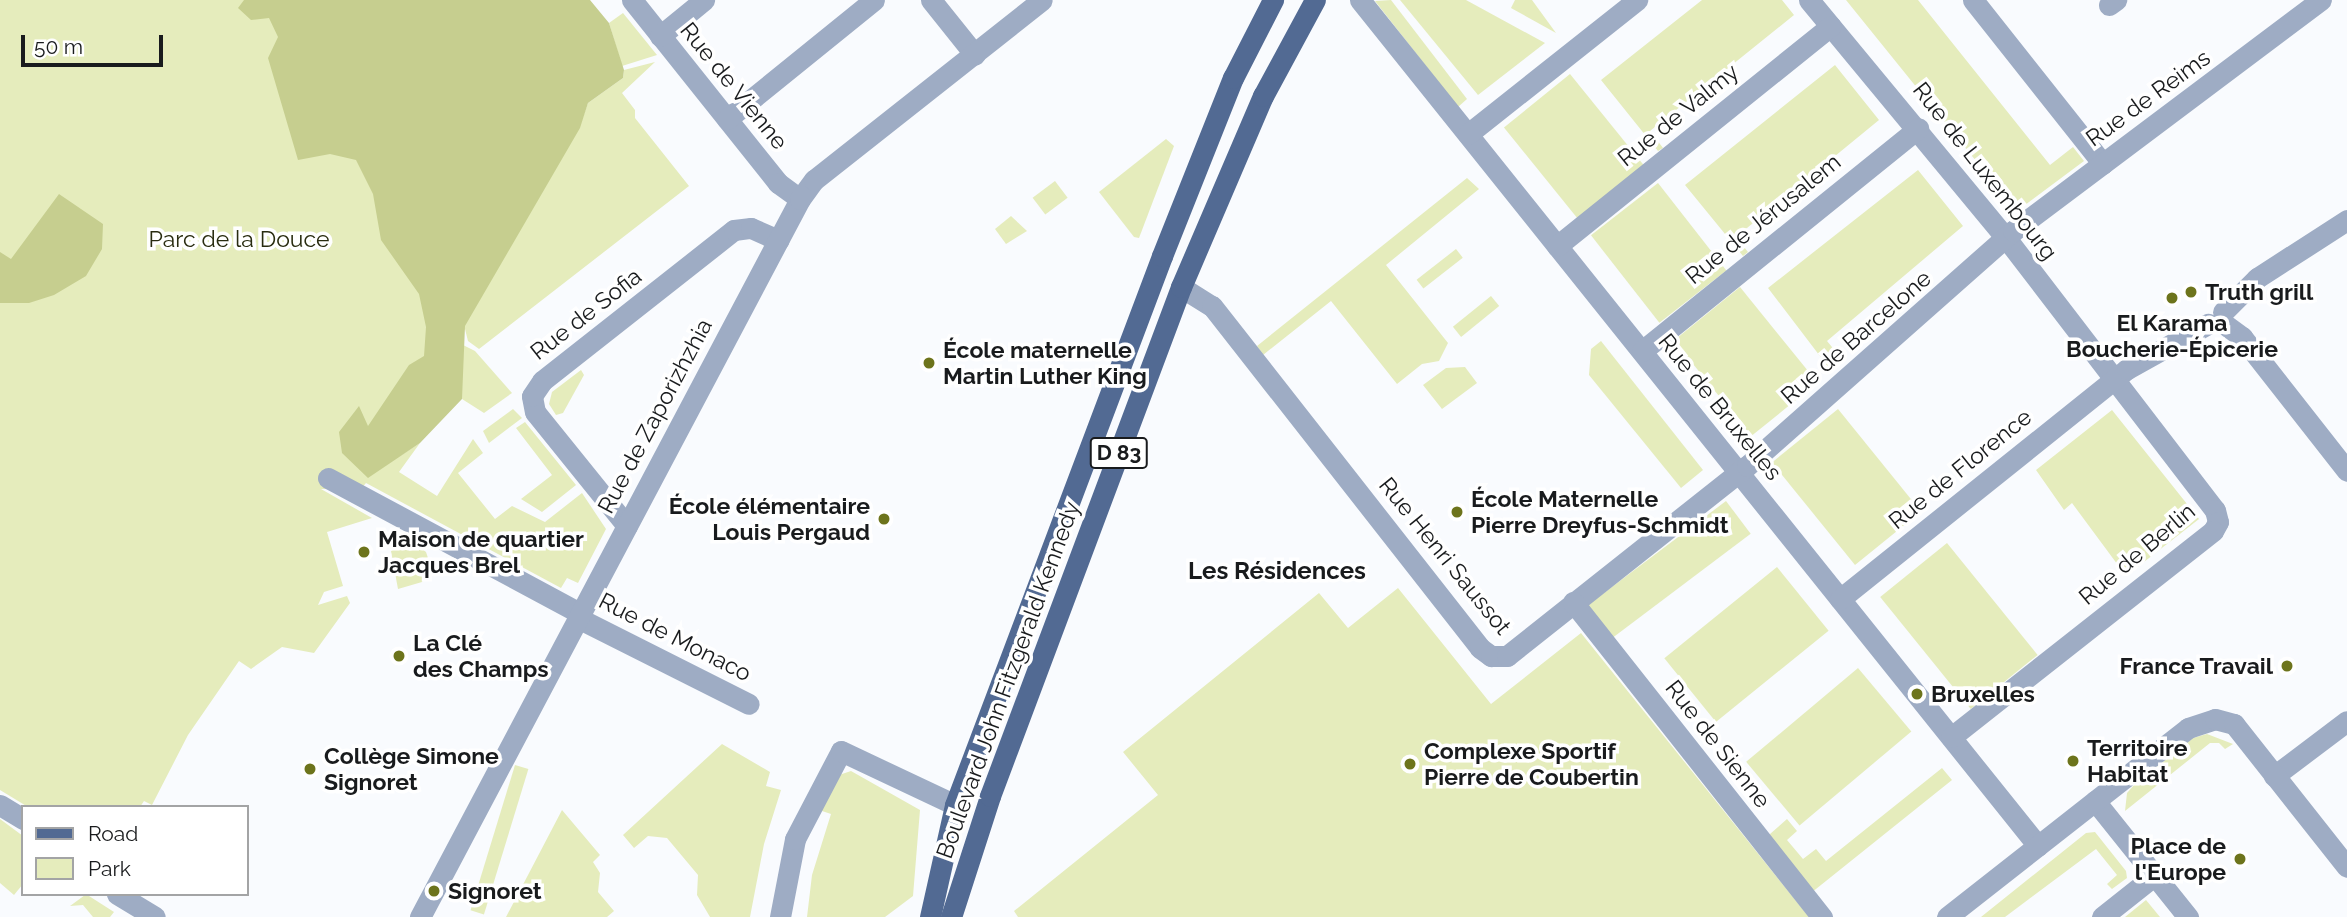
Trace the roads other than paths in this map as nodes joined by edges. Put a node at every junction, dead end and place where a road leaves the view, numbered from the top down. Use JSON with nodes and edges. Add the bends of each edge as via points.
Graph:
{"nodes":[{"id":1,"x":632,"y":0,"type":"edge"},
{"id":2,"x":704,"y":0,"type":"edge"},
{"id":3,"x":874,"y":0,"type":"edge"},
{"id":4,"x":931,"y":0,"type":"edge"},
{"id":5,"x":1042,"y":0,"type":"edge"},
{"id":6,"x":1273,"y":0,"type":"edge"},
{"id":7,"x":1315,"y":0,"type":"edge"},
{"id":8,"x":1360,"y":0,"type":"edge"},
{"id":9,"x":1637,"y":0,"type":"edge"},
{"id":10,"x":1809,"y":0,"type":"edge"},
{"id":11,"x":1973,"y":0,"type":"edge"},
{"id":12,"x":2321,"y":0,"type":"edge"},
{"id":13,"x":1831,"y":26,"type":"junction"},
{"id":14,"x":660,"y":36,"type":"junction"},
{"id":15,"x":975,"y":55,"type":"junction"},
{"id":16,"x":727,"y":119,"type":"junction"},
{"id":17,"x":1918,"y":128,"type":"junction"},
{"id":18,"x":1468,"y":134,"type":"junction"},
{"id":19,"x":2103,"y":164,"type":"junction"},
{"id":20,"x":800,"y":199,"type":"junction"},
{"id":21,"x":2347,"y":220,"type":"edge"},
{"id":22,"x":2006,"y":238,"type":"junction"},
{"id":23,"x":778,"y":240,"type":"junction"},
{"id":24,"x":1558,"y":246,"type":"junction"},
{"id":25,"x":1181,"y":287,"type":"junction"},
{"id":26,"x":2219,"y":320,"type":"junction"},
{"id":27,"x":1642,"y":351,"type":"junction"},
{"id":28,"x":2113,"y":379,"type":"junction"},
{"id":29,"x":2347,"y":471,"type":"edge"},
{"id":30,"x":1739,"y":473,"type":"junction"},
{"id":31,"x":328,"y":478,"type":"dead end"},
{"id":32,"x":627,"y":526,"type":"junction"},
{"id":33,"x":1840,"y":599,"type":"junction"},
{"id":34,"x":1573,"y":603,"type":"junction"},
{"id":35,"x":579,"y":615,"type":"junction"},
{"id":36,"x":749,"y":704,"type":"dead end"},
{"id":37,"x":2347,"y":722,"type":"edge"},
{"id":38,"x":1951,"y":737,"type":"junction"},
{"id":39,"x":2274,"y":776,"type":"junction"},
{"id":40,"x":2095,"y":801,"type":"junction"},
{"id":41,"x":0,"y":805,"type":"edge"},
{"id":42,"x":955,"y":805,"type":"junction"},
{"id":43,"x":21,"y":818,"type":"edge"},
{"id":44,"x":2038,"y":846,"type":"junction"},
{"id":45,"x":2347,"y":867,"type":"edge"},
{"id":46,"x":2155,"y":875,"type":"junction"},
{"id":47,"x":120,"y":896,"type":"edge"},
{"id":48,"x":155,"y":917,"type":"edge"},
{"id":49,"x":420,"y":917,"type":"edge"},
{"id":50,"x":780,"y":917,"type":"edge"},
{"id":51,"x":930,"y":917,"type":"edge"},
{"id":52,"x":951,"y":917,"type":"edge"},
{"id":53,"x":1822,"y":917,"type":"edge"},
{"id":54,"x":1947,"y":917,"type":"edge"},
{"id":55,"x":2102,"y":917,"type":"edge"},
{"id":56,"x":2188,"y":917,"type":"edge"}],
"edges":[{"from":1,"to":14,"type":"street","name":"Rue de Vienne"},
{"from":2,"to":14,"type":"street"},
{"from":3,"to":16,"type":"street"},
{"from":4,"to":15,"type":"street"},
{"from":5,"to":15,"type":"street","name":"Rue de Zaporizhzhia"},
{"from":6,"to":42,"type":"main road","name":"Boulevard John Fitzgerald Kennedy","number":"D 83","via":[[1233,78],[1162,256]]},
{"from":7,"to":25,"type":"main road","name":"Boulevard John Fitzgerald Kennedy","number":"D 83","via":[[1263,96]]},
{"from":8,"to":18,"type":"street","name":"Rue de Bruxelles"},
{"from":9,"to":18,"type":"street"},
{"from":10,"to":13,"type":"street","name":"Rue de Luxembourg"},
{"from":11,"to":19,"type":"street"},
{"from":12,"to":19,"type":"street","name":"Rue de Reims"},
{"from":13,"to":17,"type":"street","name":"Rue de Luxembourg"},
{"from":13,"to":24,"type":"street","name":"Rue de Valmy"},
{"from":14,"to":16,"type":"street","name":"Rue de Vienne"},
{"from":15,"to":20,"type":"street","name":"Rue de Zaporizhzhia","via":[[814,180]]},
{"from":16,"to":20,"type":"street","name":"Rue de Vienne","via":[[778,183]]},
{"from":17,"to":22,"type":"street","name":"Rue de Luxembourg"},
{"from":17,"to":27,"type":"street","name":"Rue de Jérusalem"},
{"from":18,"to":24,"type":"street","name":"Rue de Bruxelles"},
{"from":19,"to":22,"type":"street","name":"Rue de Reims"},
{"from":20,"to":23,"type":"street","name":"Rue de Zaporizhzhia"},
{"from":21,"to":26,"type":"street","name":"Rue de Florence","via":[[2257,278]]},
{"from":22,"to":28,"type":"street","name":"Rue de Luxembourg"},
{"from":22,"to":30,"type":"street","name":"Rue de Barcelone"},
{"from":23,"to":32,"type":"street","name":"Rue de Zaporizhzhia"},
{"from":23,"to":32,"type":"street","name":"Rue de Sofia","via":[[751,228],[734,230],[542,382],[532,396],[535,412]]},
{"from":24,"to":27,"type":"street","name":"Rue de Bruxelles"},
{"from":25,"to":34,"type":"street","name":"Rue Henri Saussot","via":[[1212,306],[1490,656],[1516,651]]},
{"from":25,"to":52,"type":"main road","name":"Boulevard John Fitzgerald Kennedy","number":"D 83","via":[[990,796]]},
{"from":26,"to":28,"type":"street","name":"Rue de Florence"},
{"from":26,"to":29,"type":"street","via":[[2242,337]]},
{"from":27,"to":30,"type":"street","name":"Rue de Bruxelles"},
{"from":28,"to":33,"type":"street","name":"Rue de Florence"},
{"from":28,"to":38,"type":"street","name":"Rue de Berlin","via":[[2216,510],[2218,522],[2213,531]]},
{"from":30,"to":33,"type":"street","name":"Rue de Bruxelles"},
{"from":30,"to":34,"type":"street","name":"Rue Henri Saussot"},
{"from":31,"to":35,"type":"street","name":"Rue de Monaco"},
{"from":32,"to":35,"type":"street","name":"Rue de Zaporizhzhia"},
{"from":33,"to":38,"type":"street","name":"Rue de Bruxelles"},
{"from":34,"to":53,"type":"street","name":"Rue de Sienne"},
{"from":35,"to":36,"type":"street","name":"Rue de Monaco"},
{"from":35,"to":49,"type":"street","name":"Rue de Zaporizhzhia"},
{"from":37,"to":39,"type":"street"},
{"from":38,"to":44,"type":"street","name":"Rue de Bruxelles"},
{"from":39,"to":40,"type":"street","via":[[2234,724],[2215,719],[2188,728]]},
{"from":39,"to":45,"type":"street"},
{"from":40,"to":44,"type":"street"},
{"from":40,"to":46,"type":"street"},
{"from":41,"to":43,"type":"street"},
{"from":42,"to":50,"type":"street","via":[[841,751],[795,839]]},
{"from":42,"to":51,"type":"main road","name":"Boulevard John Fitzgerald Kennedy","number":"D 83"},
{"from":44,"to":54,"type":"street"},
{"from":46,"to":55,"type":"street"},
{"from":46,"to":56,"type":"street"},
{"from":47,"to":48,"type":"street"}]}
